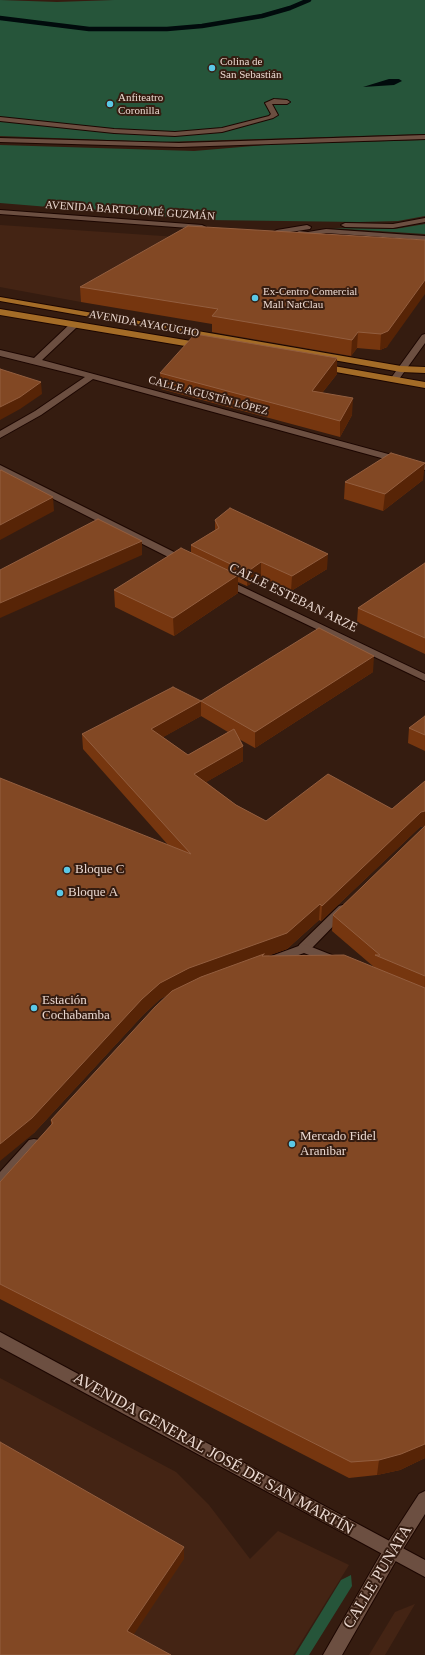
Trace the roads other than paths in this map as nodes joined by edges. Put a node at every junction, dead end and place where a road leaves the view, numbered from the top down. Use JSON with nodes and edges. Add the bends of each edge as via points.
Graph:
{"nodes":[{"id":1,"x":287,"y":102,"type":"dead end"},
{"id":2,"x":0,"y":119,"type":"edge"},
{"id":3,"x":175,"y":134,"type":"junction"},
{"id":4,"x":425,"y":137,"type":"edge"},
{"id":5,"x":0,"y":140,"type":"edge"},
{"id":6,"x":179,"y":145,"type":"junction"},
{"id":7,"x":0,"y":212,"type":"edge"},
{"id":8,"x":425,"y":220,"type":"edge"},
{"id":9,"x":207,"y":228,"type":"edge"},
{"id":10,"x":425,"y":238,"type":"edge"},
{"id":11,"x":0,"y":299,"type":"edge"},
{"id":12,"x":0,"y":312,"type":"edge"},
{"id":13,"x":74,"y":325,"type":"junction"},
{"id":14,"x":425,"y":337,"type":"edge"},
{"id":15,"x":213,"y":348,"type":"edge"},
{"id":16,"x":0,"y":353,"type":"edge"},
{"id":17,"x":36,"y":361,"type":"junction"},
{"id":18,"x":311,"y":365,"type":"edge"},
{"id":19,"x":401,"y":369,"type":"junction"},
{"id":20,"x":425,"y":370,"type":"edge"},
{"id":21,"x":91,"y":377,"type":"junction"},
{"id":22,"x":394,"y":380,"type":"junction"},
{"id":23,"x":425,"y":385,"type":"edge"},
{"id":24,"x":0,"y":435,"type":"edge"},
{"id":25,"x":425,"y":467,"type":"edge"},
{"id":26,"x":0,"y":468,"type":"edge"},
{"id":27,"x":195,"y":566,"type":"edge"},
{"id":28,"x":216,"y":577,"type":"edge"},
{"id":29,"x":425,"y":678,"type":"edge"},
{"id":30,"x":350,"y":903,"type":"edge"},
{"id":31,"x":304,"y":948,"type":"junction"},
{"id":32,"x":257,"y":965,"type":"edge"},
{"id":33,"x":352,"y":968,"type":"edge"},
{"id":34,"x":41,"y":1136,"type":"edge"},
{"id":35,"x":0,"y":1182,"type":"edge"},
{"id":36,"x":0,"y":1339,"type":"edge"},
{"id":37,"x":425,"y":1499,"type":"edge"},
{"id":38,"x":392,"y":1551,"type":"junction"},
{"id":39,"x":425,"y":1569,"type":"edge"},
{"id":40,"x":332,"y":1655,"type":"edge"}],
"edges":[{"from":1,"to":3,"type":"street","via":[[268,103],[275,115],[271,117],[222,130]]},
{"from":2,"to":3,"type":"street","via":[[114,131]]},
{"from":3,"to":6,"type":"street"},
{"from":4,"to":6,"type":"street"},
{"from":5,"to":6,"type":"street"},
{"from":7,"to":9,"type":"street","name":"AVENIDA BARTOLOMÉ GUZMÁN"},
{"from":8,"to":10,"type":"street","via":[[393,226],[319,224],[273,232],[308,234],[326,231]]},
{"from":11,"to":19,"type":"main road","name":"AVENIDA AYACUCHO"},
{"from":12,"to":13,"type":"main road","name":"AVENIDA AYACUCHO"},
{"from":13,"to":15,"type":"main road","name":"AVENIDA AYACUCHO"},
{"from":13,"to":17,"type":"street"},
{"from":14,"to":19,"type":"street"},
{"from":16,"to":17,"type":"street","name":"CALLE AGUSTÍN LÓPEZ"},
{"from":17,"to":21,"type":"street","name":"CALLE AGUSTÍN LÓPEZ"},
{"from":18,"to":22,"type":"main road"},
{"from":19,"to":20,"type":"main road","name":"AVENIDA AYACUCHO"},
{"from":19,"to":22,"type":"street"},
{"from":21,"to":24,"type":"street"},
{"from":21,"to":25,"type":"street","name":"CALLE AGUSTÍN LÓPEZ"},
{"from":22,"to":23,"type":"main road"},
{"from":26,"to":27,"type":"street"},
{"from":28,"to":29,"type":"street","name":"CALLE ESTEBAN ARZE"},
{"from":30,"to":31,"type":"street"},
{"from":31,"to":32,"type":"street"},
{"from":31,"to":33,"type":"street"},
{"from":34,"to":35,"type":"street"},
{"from":36,"to":38,"type":"street","name":"AVENIDA GENERAL JOSÉ DE SAN MARTÍN"},
{"from":37,"to":38,"type":"street","name":"CALLE PUNATA"},
{"from":38,"to":39,"type":"street","name":"AVENIDA GENERAL JOSÉ DE SAN MARTÍN"},
{"from":38,"to":40,"type":"street","name":"CALLE PUNATA"}]}
